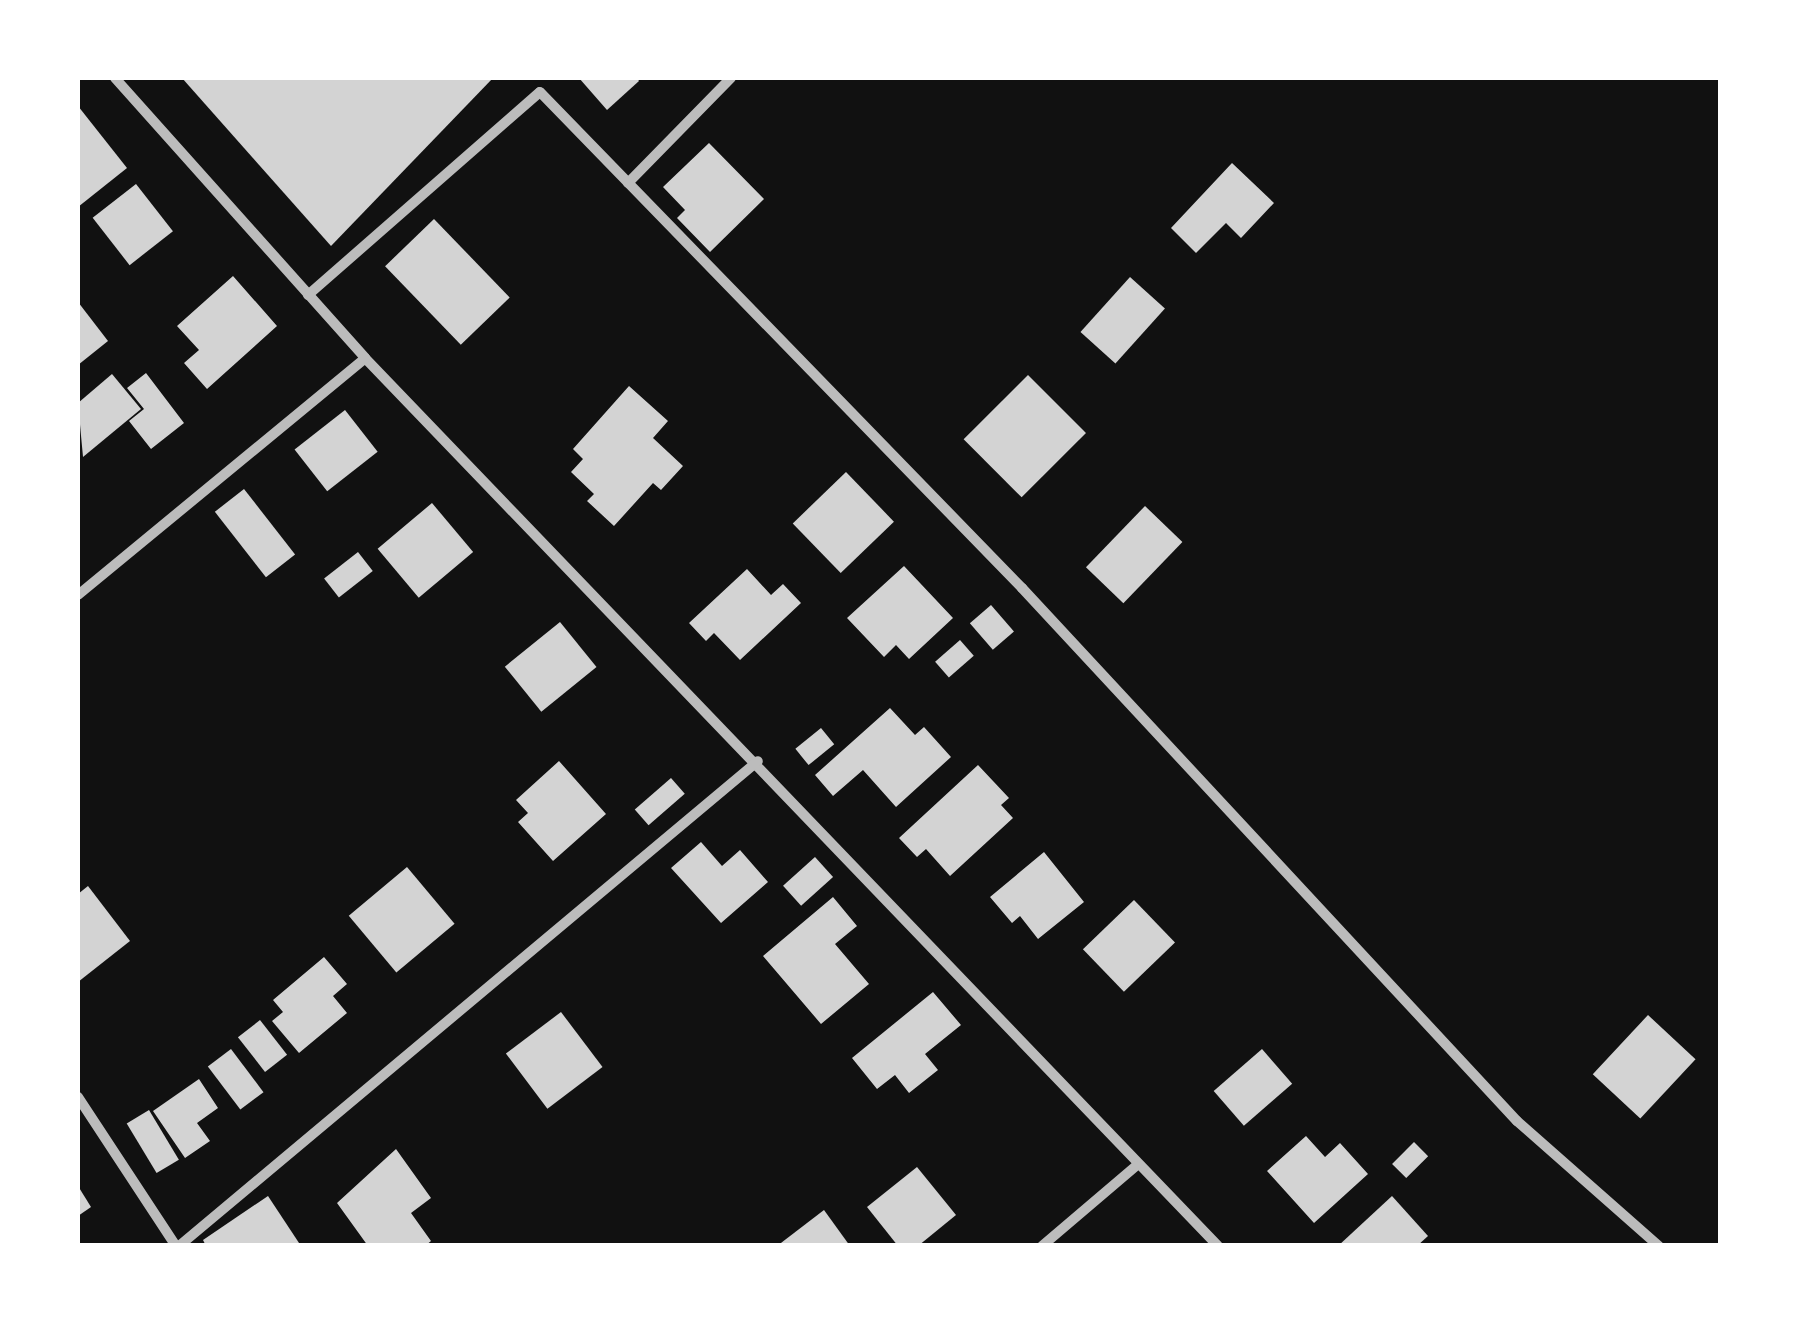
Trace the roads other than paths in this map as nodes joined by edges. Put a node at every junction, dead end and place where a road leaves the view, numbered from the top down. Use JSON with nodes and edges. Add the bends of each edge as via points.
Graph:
{"nodes":[{"id":1,"x":115,"y":78,"type":"edge"},
{"id":2,"x":731,"y":78,"type":"edge"},
{"id":3,"x":628,"y":183,"type":"junction"},
{"id":4,"x":308,"y":296,"type":"junction"},
{"id":5,"x":365,"y":358,"type":"junction"},
{"id":6,"x":78,"y":595,"type":"edge"},
{"id":7,"x":758,"y":761,"type":"junction"},
{"id":8,"x":78,"y":1098,"type":"edge"},
{"id":9,"x":1136,"y":1166,"type":"junction"},
{"id":10,"x":178,"y":1246,"type":"edge"},
{"id":11,"x":1042,"y":1246,"type":"edge"},
{"id":12,"x":1218,"y":1246,"type":"edge"},
{"id":13,"x":1660,"y":1246,"type":"edge"}],
"edges":[{"from":1,"to":4,"type":"street"},
{"from":2,"to":3,"type":"street"},
{"from":3,"to":4,"type":"street","via":[[540,92]]},
{"from":3,"to":13,"type":"street","via":[[1223,801],[1518,1121]]},
{"from":4,"to":5,"type":"street"},
{"from":5,"to":6,"type":"street"},
{"from":5,"to":7,"type":"street"},
{"from":7,"to":9,"type":"street"},
{"from":7,"to":10,"type":"street"},
{"from":8,"to":10,"type":"street"},
{"from":9,"to":11,"type":"street"},
{"from":9,"to":12,"type":"street"}]}
